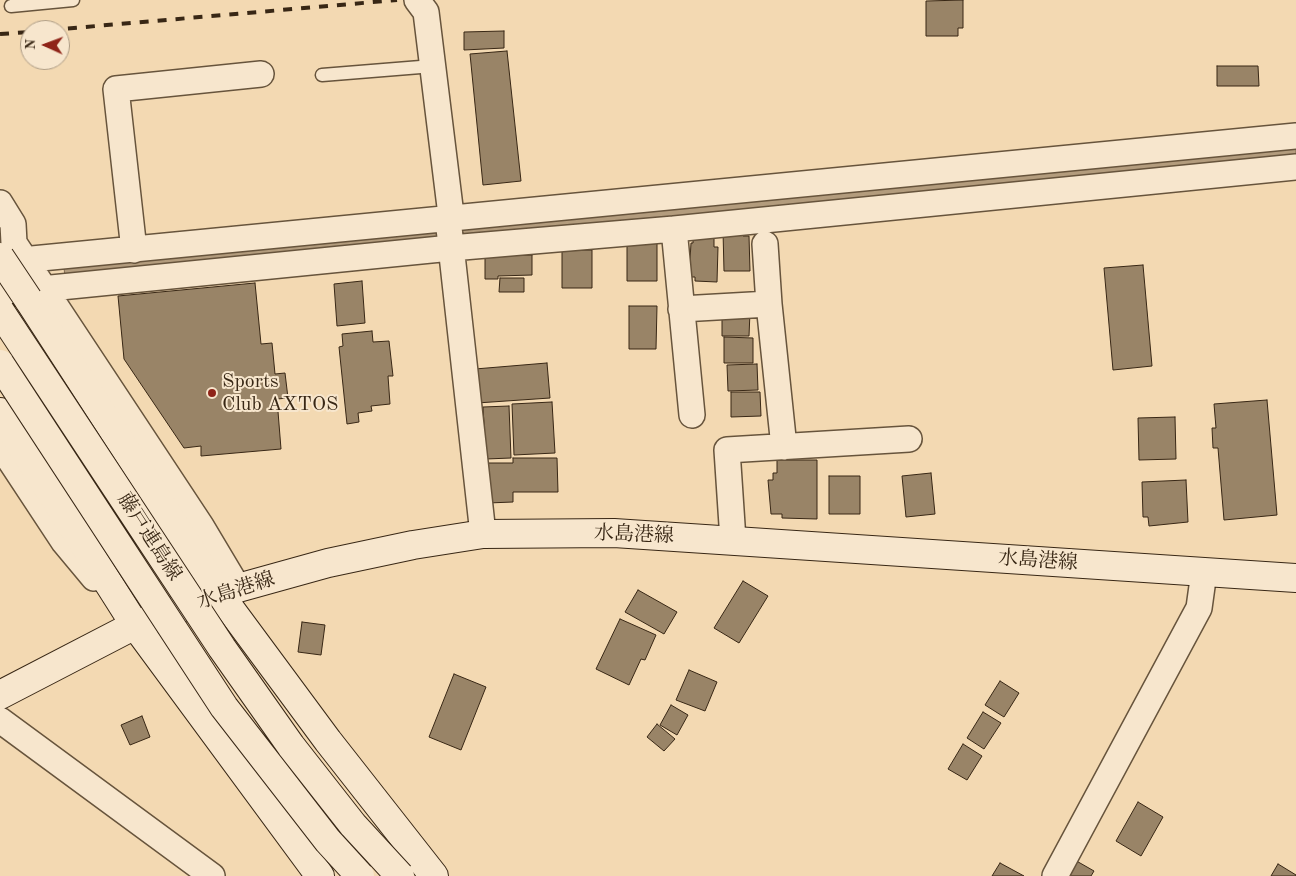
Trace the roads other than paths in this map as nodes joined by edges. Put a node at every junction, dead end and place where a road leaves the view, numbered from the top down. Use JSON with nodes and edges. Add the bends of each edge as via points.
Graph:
{"nodes":[{"id":1,"x":73,"y":0,"type":"edge"},
{"id":2,"x":417,"y":0,"type":"edge"},
{"id":3,"x":11,"y":6,"type":"dead end"},
{"id":4,"x":433,"y":66,"type":"junction"},
{"id":5,"x":261,"y":74,"type":"dead end"},
{"id":6,"x":322,"y":75,"type":"dead end"},
{"id":7,"x":1296,"y":136,"type":"edge"},
{"id":8,"x":1296,"y":167,"type":"edge"},
{"id":9,"x":0,"y":203,"type":"edge"},
{"id":10,"x":674,"y":229,"type":"junction"},
{"id":11,"x":450,"y":234,"type":"junction"},
{"id":12,"x":765,"y":244,"type":"dead end"},
{"id":13,"x":134,"y":250,"type":"junction"},
{"id":14,"x":13,"y":258,"type":"edge"},
{"id":15,"x":0,"y":262,"type":"edge"},
{"id":16,"x":0,"y":293,"type":"edge"},
{"id":17,"x":36,"y":294,"type":"junction"},
{"id":18,"x":769,"y":304,"type":"junction"},
{"id":19,"x":682,"y":310,"type":"junction"},
{"id":20,"x":0,"y":311,"type":"edge"},
{"id":21,"x":0,"y":364,"type":"edge"},
{"id":22,"x":0,"y":412,"type":"edge"},
{"id":23,"x":692,"y":415,"type":"dead end"},
{"id":24,"x":909,"y":440,"type":"dead end"},
{"id":25,"x":0,"y":445,"type":"edge"},
{"id":26,"x":784,"y":447,"type":"junction"},
{"id":27,"x":483,"y":534,"type":"junction"},
{"id":28,"x":733,"y":540,"type":"junction"},
{"id":29,"x":1204,"y":572,"type":"junction"},
{"id":30,"x":1296,"y":578,"type":"edge"},
{"id":31,"x":229,"y":592,"type":"junction"},
{"id":32,"x":135,"y":625,"type":"junction"},
{"id":33,"x":0,"y":695,"type":"edge"},
{"id":34,"x":0,"y":720,"type":"edge"},
{"id":35,"x":312,"y":873,"type":"edge"},
{"id":36,"x":212,"y":876,"type":"edge"},
{"id":37,"x":360,"y":876,"type":"edge"},
{"id":38,"x":400,"y":876,"type":"edge"},
{"id":39,"x":434,"y":876,"type":"edge"},
{"id":40,"x":1055,"y":876,"type":"edge"}],
"edges":[{"from":1,"to":3,"type":"lane"},
{"from":2,"to":4,"type":"street","via":[[426,12]]},
{"from":4,"to":6,"type":"lane"},
{"from":4,"to":11,"type":"street","via":[[450,207]]},
{"from":5,"to":13,"type":"street","via":[[116,89]]},
{"from":7,"to":11,"type":"street"},
{"from":8,"to":10,"type":"street"},
{"from":9,"to":14,"type":"street","via":[[13,224]]},
{"from":10,"to":11,"type":"street"},
{"from":10,"to":19,"type":"street"},
{"from":11,"to":13,"type":"street"},
{"from":11,"to":17,"type":"street"},
{"from":11,"to":27,"type":"street"},
{"from":12,"to":18,"type":"street"},
{"from":13,"to":14,"type":"street"},
{"from":14,"to":15,"type":"street"},
{"from":14,"to":17,"type":"main road","bridge":true},
{"from":16,"to":17,"type":"street"},
{"from":17,"to":31,"type":"main road"},
{"from":18,"to":19,"type":"street"},
{"from":18,"to":26,"type":"street"},
{"from":19,"to":23,"type":"street"},
{"from":20,"to":38,"type":"main road","name":"藤戸連島線","bridge":true,"via":[[222,648],[353,825]]},
{"from":21,"to":37,"type":"main road","name":"藤戸連島線","bridge":true,"via":[[224,707],[328,841]]},
{"from":22,"to":32,"type":"main road"},
{"from":24,"to":26,"type":"street"},
{"from":25,"to":32,"type":"street","via":[[64,542]]},
{"from":26,"to":28,"type":"street","via":[[727,450]]},
{"from":27,"to":28,"type":"main road","name":"水島港線","via":[[614,533]]},
{"from":27,"to":31,"type":"main road","name":"水島港線","via":[[328,563]]},
{"from":28,"to":29,"type":"main road","name":"水島港線"},
{"from":29,"to":30,"type":"main road","name":"水島港線"},
{"from":29,"to":40,"type":"street","via":[[1199,608]]},
{"from":31,"to":32,"type":"main road","name":"水島港線"},
{"from":31,"to":39,"type":"main road","via":[[328,741]]},
{"from":32,"to":33,"type":"main road","name":"水島港線"},
{"from":32,"to":35,"type":"main road"},
{"from":34,"to":36,"type":"street"}]}
